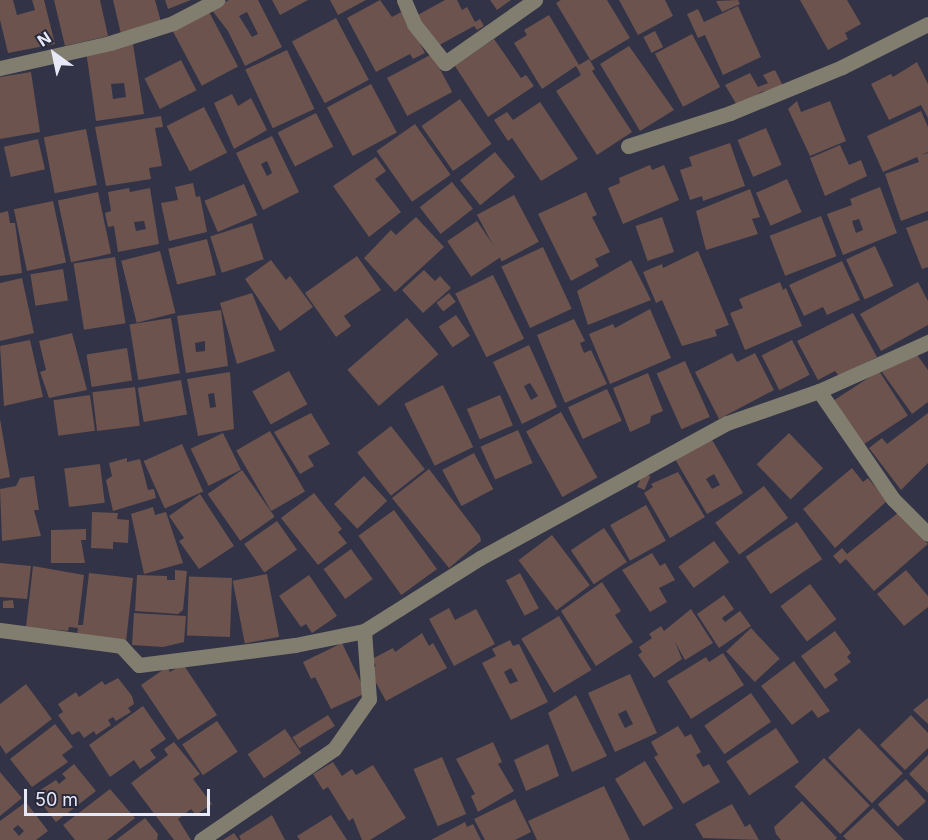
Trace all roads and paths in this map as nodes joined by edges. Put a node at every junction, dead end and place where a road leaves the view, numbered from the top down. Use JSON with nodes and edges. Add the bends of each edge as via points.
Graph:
{"nodes":[{"id":1,"x":218,"y":0,"type":"edge"},
{"id":2,"x":404,"y":0,"type":"edge"},
{"id":3,"x":535,"y":0,"type":"edge"},
{"id":4,"x":928,"y":24,"type":"edge"},
{"id":5,"x":0,"y":68,"type":"edge"},
{"id":6,"x":628,"y":146,"type":"dead end"},
{"id":7,"x":928,"y":342,"type":"edge"},
{"id":8,"x":819,"y":391,"type":"junction"},
{"id":9,"x":928,"y":534,"type":"edge"},
{"id":10,"x":0,"y":630,"type":"edge"},
{"id":11,"x":364,"y":631,"type":"junction"},
{"id":12,"x":201,"y":840,"type":"edge"}],
"edges":[{"from":1,"to":5,"type":"street","via":[[173,23],[110,43]]},
{"from":2,"to":3,"type":"street","via":[[414,24],[445,63]]},
{"from":4,"to":6,"type":"street","via":[[730,113]]},
{"from":7,"to":8,"type":"street"},
{"from":8,"to":9,"type":"street","via":[[893,499]]},
{"from":8,"to":11,"type":"street","via":[[728,423],[480,558]]},
{"from":10,"to":11,"type":"street","via":[[121,646],[139,665],[295,645]]},
{"from":11,"to":12,"type":"street","via":[[369,699],[334,749]]}]}
